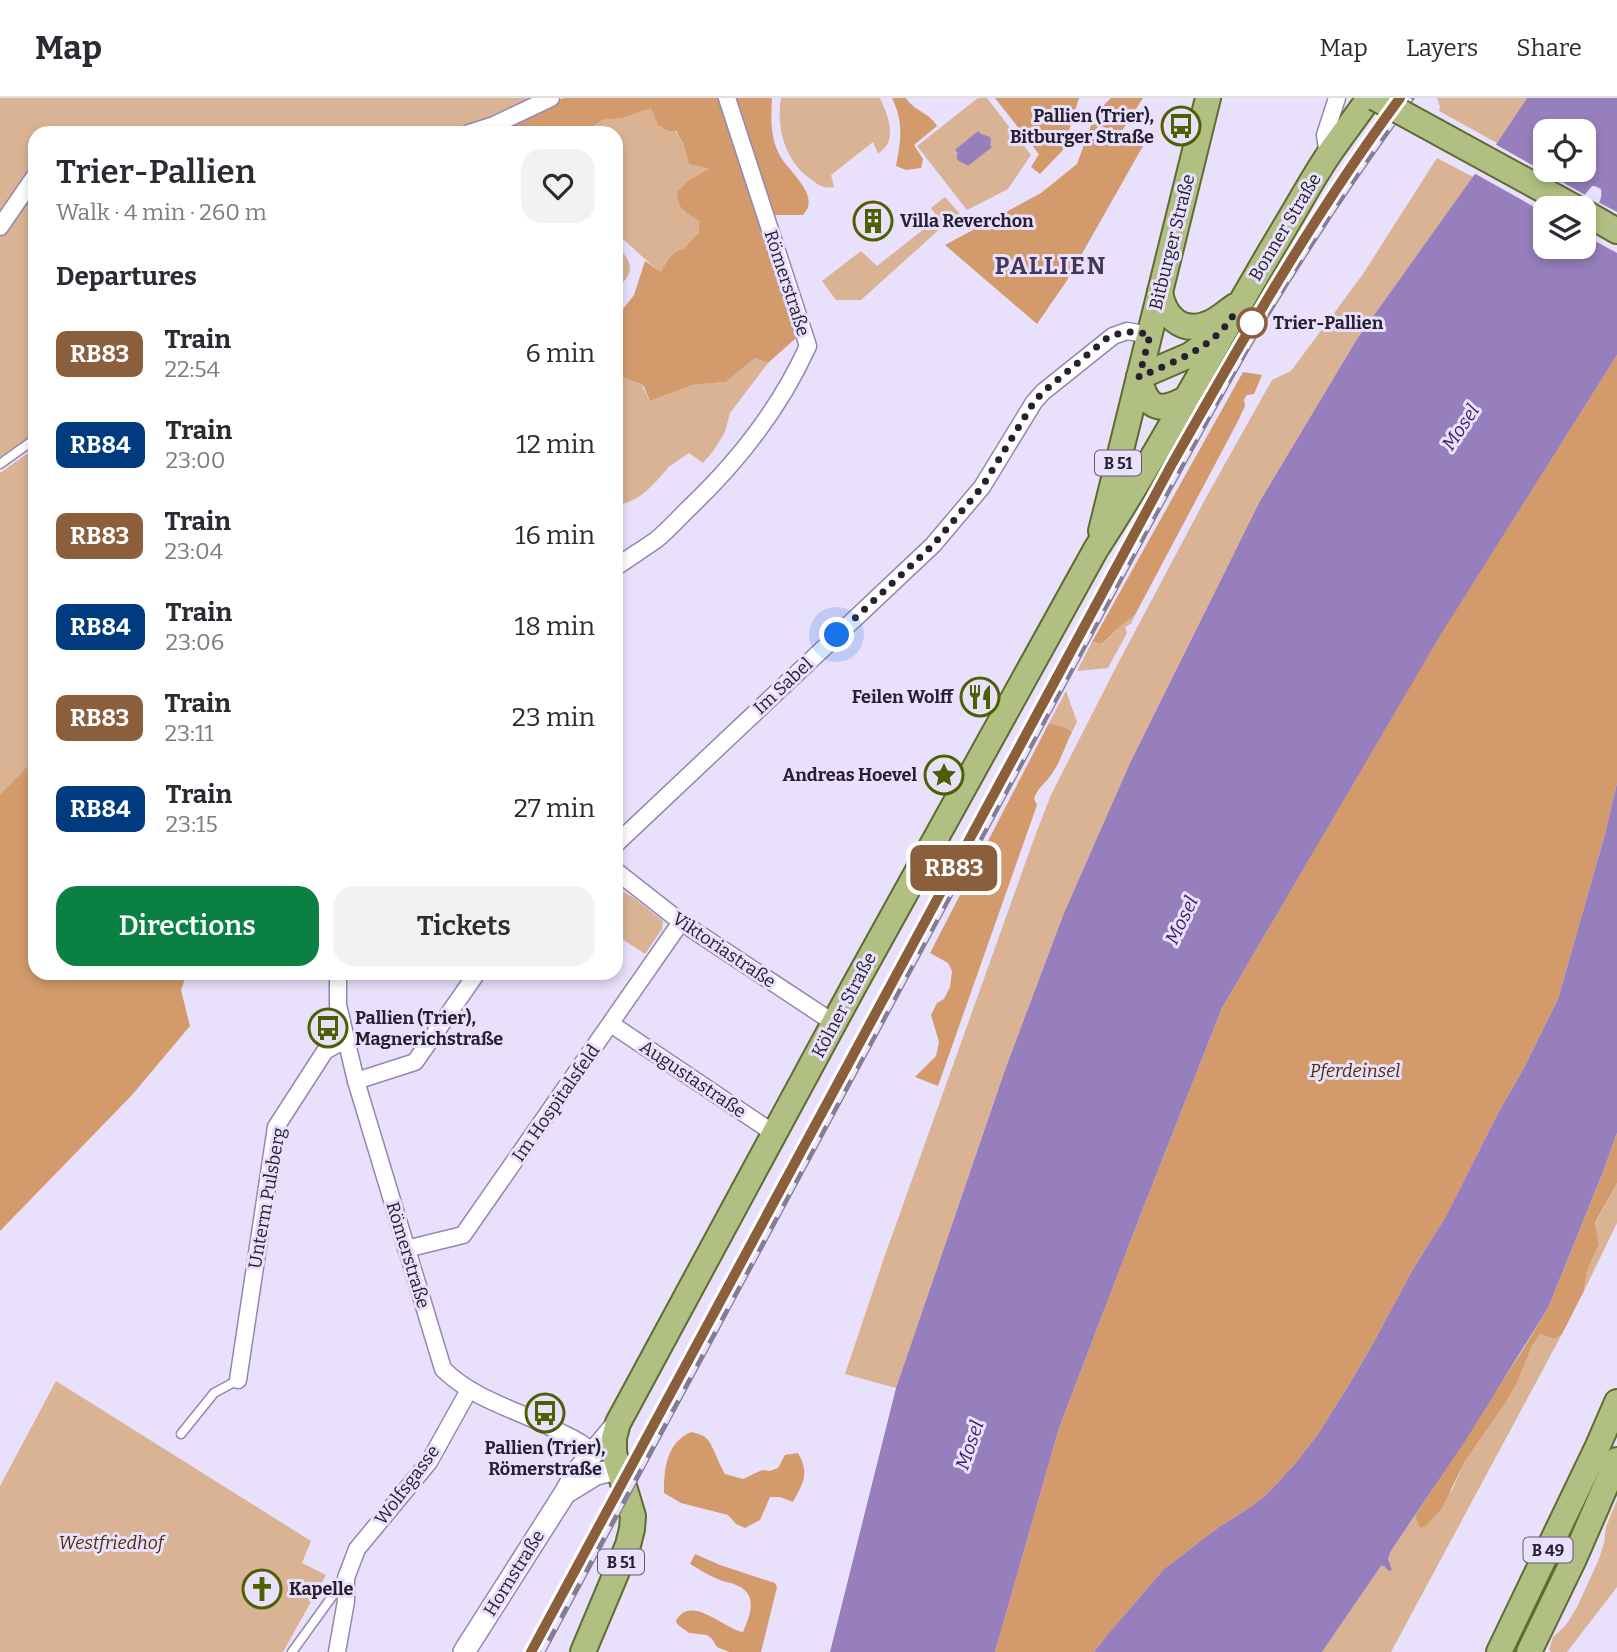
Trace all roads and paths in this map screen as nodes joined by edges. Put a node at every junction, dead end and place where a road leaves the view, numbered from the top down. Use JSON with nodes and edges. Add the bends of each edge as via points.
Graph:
{"nodes":[{"id":1,"x":551,"y":98,"type":"edge"},
{"id":2,"x":727,"y":98,"type":"edge"},
{"id":3,"x":1208,"y":98,"type":"edge"},
{"id":4,"x":1338,"y":98,"type":"edge"},
{"id":5,"x":1369,"y":98,"type":"edge"},
{"id":6,"x":1375,"y":98,"type":"edge"},
{"id":7,"x":491,"y":126,"type":"edge"},
{"id":8,"x":1328,"y":156,"type":"junction"},
{"id":9,"x":28,"y":186,"type":"edge"},
{"id":10,"x":1554,"y":196,"type":"edge"},
{"id":11,"x":1596,"y":219,"type":"edge"},
{"id":12,"x":0,"y":227,"type":"edge"},
{"id":13,"x":1617,"y":230,"type":"edge"},
{"id":14,"x":1160,"y":292,"type":"junction"},
{"id":15,"x":1241,"y":301,"type":"junction"},
{"id":16,"x":1226,"y":327,"type":"junction"},
{"id":17,"x":1150,"y":335,"type":"junction"},
{"id":18,"x":1139,"y":377,"type":"junction"},
{"id":19,"x":1189,"y":397,"type":"junction"},
{"id":20,"x":28,"y":444,"type":"edge"},
{"id":21,"x":0,"y":464,"type":"edge"},
{"id":22,"x":1096,"y":549,"type":"junction"},
{"id":23,"x":623,"y":562,"type":"edge"},
{"id":24,"x":623,"y":837,"type":"edge"},
{"id":25,"x":623,"y":877,"type":"edge"},
{"id":26,"x":681,"y":922,"type":"junction"},
{"id":27,"x":338,"y":980,"type":"edge"},
{"id":28,"x":472,"y":980,"type":"edge"},
{"id":29,"x":834,"y":1023,"type":"junction"},
{"id":30,"x":611,"y":1024,"type":"junction"},
{"id":31,"x":345,"y":1040,"type":"junction"},
{"id":32,"x":356,"y":1081,"type":"junction"},
{"id":33,"x":775,"y":1134,"type":"junction"},
{"id":34,"x":406,"y":1249,"type":"junction"},
{"id":35,"x":239,"y":1380,"type":"joint"},
{"id":36,"x":469,"y":1391,"type":"junction"},
{"id":37,"x":1617,"y":1402,"type":"edge"},
{"id":38,"x":181,"y":1434,"type":"dead end"},
{"id":39,"x":1617,"y":1460,"type":"edge"},
{"id":40,"x":602,"y":1465,"type":"junction"},
{"id":41,"x":346,"y":1578,"type":"junction"},
{"id":42,"x":1544,"y":1621,"type":"junction"},
{"id":43,"x":292,"y":1652,"type":"edge"},
{"id":44,"x":337,"y":1652,"type":"edge"},
{"id":45,"x":464,"y":1652,"type":"edge"},
{"id":46,"x":583,"y":1652,"type":"edge"},
{"id":47,"x":1499,"y":1652,"type":"edge"},
{"id":48,"x":1529,"y":1652,"type":"edge"},
{"id":49,"x":1542,"y":1652,"type":"edge"}],
"edges":[{"from":1,"to":7,"type":"street"},
{"from":2,"to":23,"type":"street","name":"Römerstraße","via":[[808,346],[771,414],[737,456],[658,538]]},
{"from":3,"to":14,"type":"main road","name":"Bitburger Straße","number":"B 51"},
{"from":4,"to":8,"type":"street","via":[[1325,135]]},
{"from":5,"to":8,"type":"main road","name":"Bonner Straße"},
{"from":6,"to":10,"type":"main road","bridge":true},
{"from":8,"to":15,"type":"main road","name":"Bonner Straße"},
{"from":9,"to":12,"type":"street"},
{"from":11,"to":13,"type":"main road"},
{"from":14,"to":15,"type":"main road","via":[[1167,313],[1189,327],[1206,325]]},
{"from":14,"to":17,"type":"main road","name":"Bitburger Straße","number":"B 51"},
{"from":15,"to":16,"type":"main road","name":"Bonner Straße"},
{"from":16,"to":18,"type":"main road","via":[[1189,355]]},
{"from":16,"to":19,"type":"main road","name":"Bonner Straße"},
{"from":17,"to":18,"type":"main road","name":"Bitburger Straße","number":"B 51"},
{"from":17,"to":24,"type":"street","name":"Im Sabel","via":[[1127,331],[1106,339],[1043,392],[982,487],[933,545]]},
{"from":18,"to":19,"type":"main road","via":[[1152,404],[1171,405]]},
{"from":18,"to":22,"type":"main road","name":"Bitburger Straße","number":"B 51"},
{"from":19,"to":22,"type":"main road","name":"Bonner Straße"},
{"from":20,"to":21,"type":"lane"},
{"from":22,"to":29,"type":"main road","name":"Kölner Straße","number":"B 51"},
{"from":25,"to":26,"type":"street","name":"Viktoriastraße"},
{"from":26,"to":29,"type":"street","name":"Viktoriastraße"},
{"from":26,"to":30,"type":"street","name":"Im Hospitalsfeld"},
{"from":27,"to":31,"type":"street","name":"Römerstraße"},
{"from":28,"to":32,"type":"street","via":[[415,1062]]},
{"from":29,"to":33,"type":"main road","name":"Kölner Straße","number":"B 51"},
{"from":30,"to":33,"type":"street","name":"Augustastraße"},
{"from":30,"to":34,"type":"street","name":"Im Hospitalsfeld","via":[[463,1235]]},
{"from":31,"to":32,"type":"street","name":"Römerstraße"},
{"from":31,"to":35,"type":"street","name":"Unterm Pulsberg","via":[[325,1051],[276,1127]]},
{"from":32,"to":34,"type":"street","name":"Römerstraße"},
{"from":33,"to":40,"type":"main road","name":"Kölner Straße","number":"B 51","via":[[618,1423],[613,1448]]},
{"from":34,"to":36,"type":"street","name":"Römerstraße","via":[[443,1369]]},
{"from":35,"to":38,"type":"lane","via":[[215,1393]]},
{"from":36,"to":40,"type":"street","name":"Römerstraße","via":[[585,1445]]},
{"from":36,"to":41,"type":"street","name":"Wolfsgasse","via":[[429,1462],[357,1549]]},
{"from":37,"to":47,"type":"main road","number":"B 49"},
{"from":39,"to":42,"type":"main road","number":"B 49"},
{"from":40,"to":45,"type":"street","name":"Hornstraße","via":[[565,1493]]},
{"from":40,"to":46,"type":"main road","number":"B 51","via":[[630,1506],[632,1529]]},
{"from":41,"to":43,"type":"lane","name":"Wolfsgasse"},
{"from":41,"to":44,"type":"street","name":"Wolfsgasse"},
{"from":42,"to":48,"type":"main road","number":"B 49"},
{"from":42,"to":49,"type":"street"}]}
